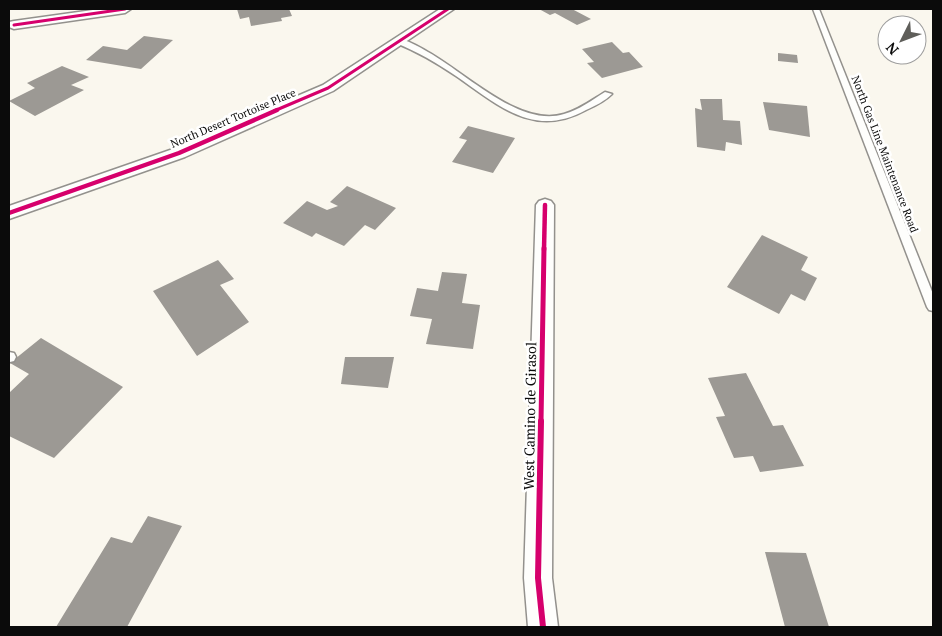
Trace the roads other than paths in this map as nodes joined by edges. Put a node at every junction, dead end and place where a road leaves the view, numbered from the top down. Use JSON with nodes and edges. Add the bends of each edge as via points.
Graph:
{"nodes":[{"id":1,"x":126,"y":9,"type":"edge"},
{"id":2,"x":448,"y":9,"type":"edge"},
{"id":3,"x":816,"y":9,"type":"edge"},
{"id":4,"x":14,"y":25,"type":"dead end"},
{"id":5,"x":399,"y":41,"type":"junction"},
{"id":6,"x":608,"y":94,"type":"dead end"},
{"id":7,"x":545,"y":205,"type":"dead end"},
{"id":8,"x":9,"y":213,"type":"edge"},
{"id":9,"x":933,"y":307,"type":"edge"},
{"id":10,"x":543,"y":627,"type":"edge"}],
"edges":[{"from":1,"to":4,"type":"street"},
{"from":2,"to":5,"type":"street","name":"North Desert Tortoise Place"},
{"from":3,"to":9,"type":"lane","name":"North Gas Line Maintenance Road"},
{"from":5,"to":6,"type":"lane","via":[[427,54],[503,105],[540,120],[564,117]]},
{"from":5,"to":8,"type":"street","name":"North Desert Tortoise Place","via":[[319,92],[179,153]]},
{"from":7,"to":10,"type":"street","name":"West Camino de Girasol","via":[[538,578]]}]}
